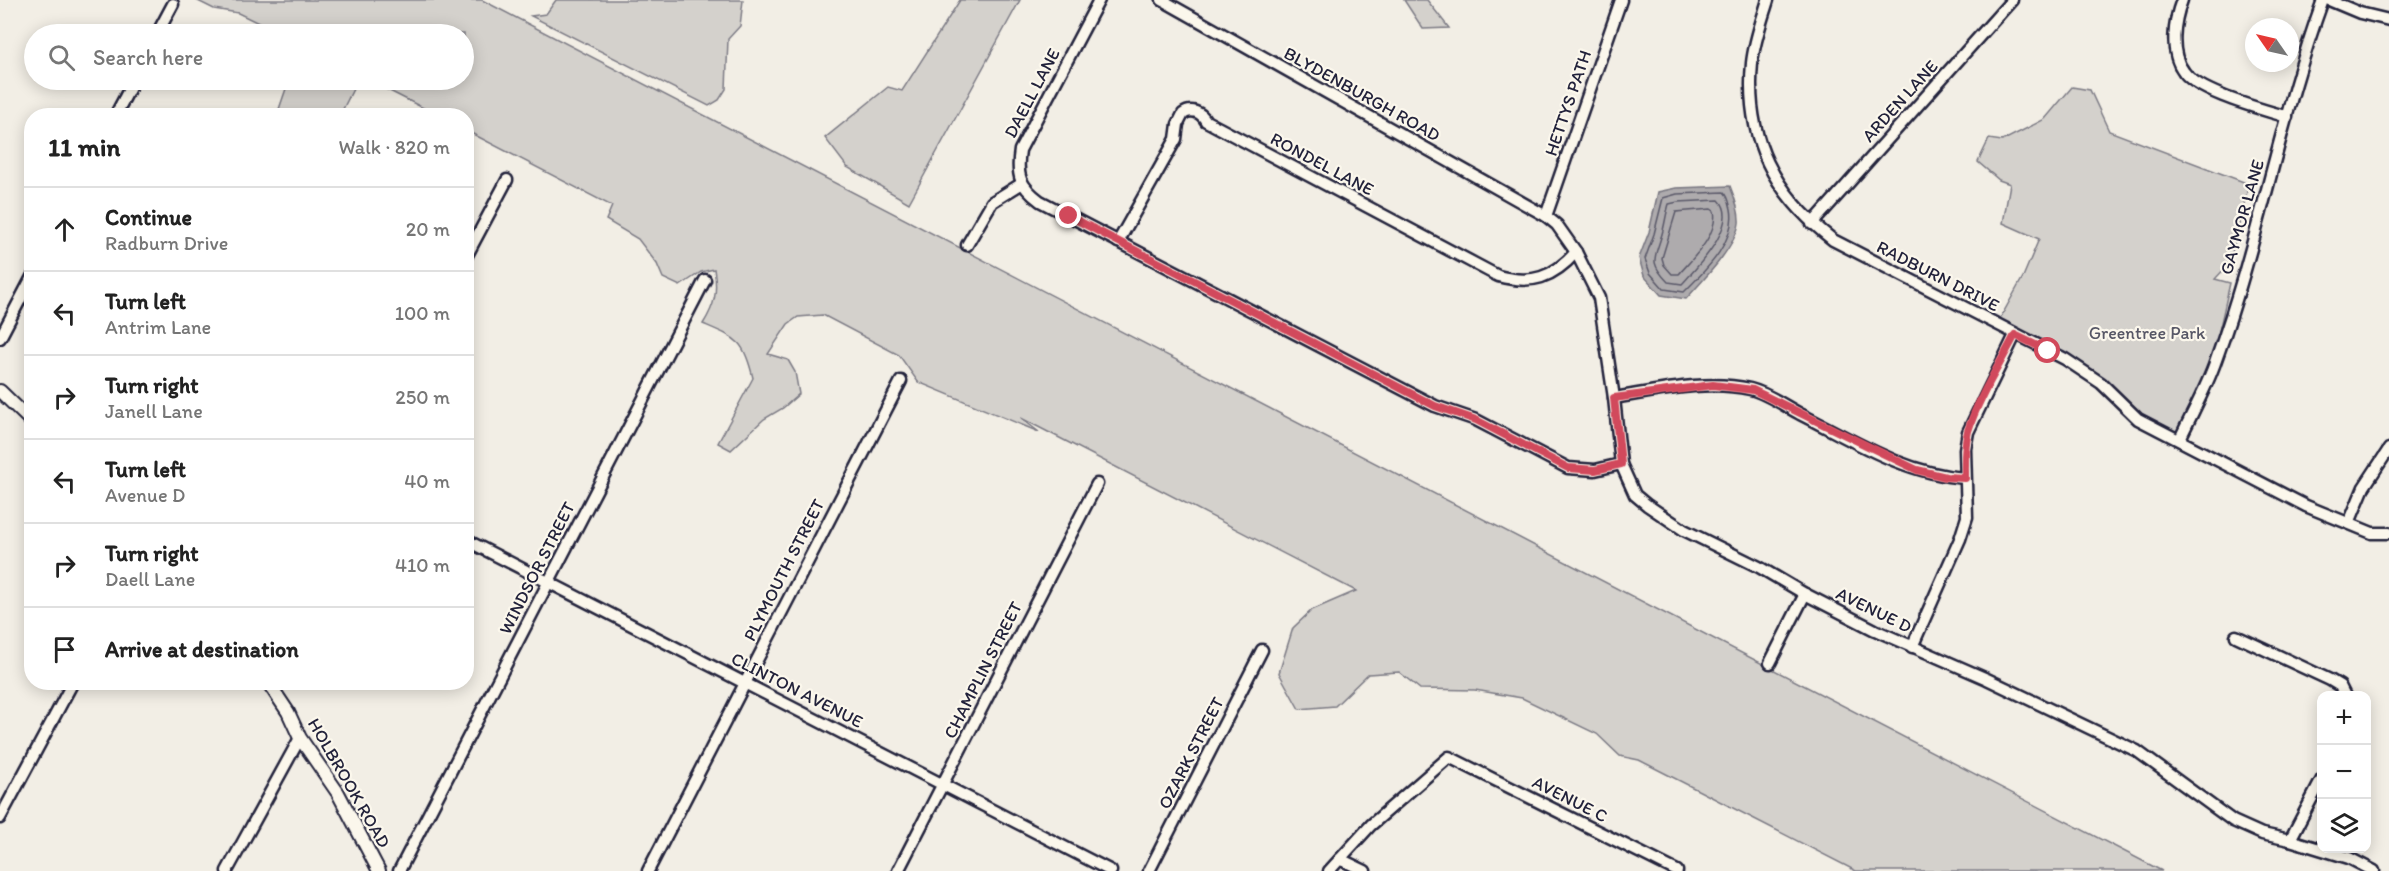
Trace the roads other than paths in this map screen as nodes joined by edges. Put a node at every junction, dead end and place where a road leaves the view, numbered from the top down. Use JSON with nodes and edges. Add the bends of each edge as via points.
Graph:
{"nodes":[{"id":1,"x":1099,"y":0,"type":"edge"},
{"id":2,"x":1162,"y":0,"type":"edge"},
{"id":3,"x":1621,"y":0,"type":"edge"},
{"id":4,"x":1768,"y":0,"type":"edge"},
{"id":5,"x":2012,"y":0,"type":"edge"},
{"id":6,"x":2182,"y":0,"type":"edge"},
{"id":7,"x":2323,"y":0,"type":"edge"},
{"id":8,"x":2329,"y":0,"type":"edge"},
{"id":9,"x":173,"y":3,"type":"dead end"},
{"id":10,"x":2389,"y":20,"type":"edge"},
{"id":11,"x":162,"y":24,"type":"edge"},
{"id":12,"x":129,"y":90,"type":"edge"},
{"id":13,"x":119,"y":108,"type":"edge"},
{"id":14,"x":2287,"y":117,"type":"junction"},
{"id":15,"x":507,"y":180,"type":"dead end"},
{"id":16,"x":1021,"y":184,"type":"junction"},
{"id":17,"x":1546,"y":216,"type":"junction"},
{"id":18,"x":1812,"y":224,"type":"junction"},
{"id":19,"x":474,"y":242,"type":"edge"},
{"id":20,"x":1118,"y":242,"type":"junction"},
{"id":21,"x":967,"y":245,"type":"dead end"},
{"id":22,"x":1576,"y":252,"type":"junction"},
{"id":23,"x":705,"y":280,"type":"dead end"},
{"id":24,"x":24,"y":292,"type":"edge"},
{"id":25,"x":2015,"y":335,"type":"junction"},
{"id":26,"x":0,"y":338,"type":"edge"},
{"id":27,"x":901,"y":381,"type":"dead end"},
{"id":28,"x":0,"y":391,"type":"edge"},
{"id":29,"x":1614,"y":398,"type":"junction"},
{"id":30,"x":24,"y":414,"type":"edge"},
{"id":31,"x":2180,"y":439,"type":"junction"},
{"id":32,"x":2389,"y":449,"type":"edge"},
{"id":33,"x":1621,"y":464,"type":"junction"},
{"id":34,"x":1965,"y":478,"type":"junction"},
{"id":35,"x":1097,"y":484,"type":"dead end"},
{"id":36,"x":2349,"y":523,"type":"junction"},
{"id":37,"x":2389,"y":533,"type":"edge"},
{"id":38,"x":474,"y":544,"type":"edge"},
{"id":39,"x":548,"y":583,"type":"junction"},
{"id":40,"x":1804,"y":594,"type":"junction"},
{"id":41,"x":2236,"y":636,"type":"dead end"},
{"id":42,"x":1912,"y":647,"type":"junction"},
{"id":43,"x":1262,"y":650,"type":"dead end"},
{"id":44,"x":1770,"y":663,"type":"dead end"},
{"id":45,"x":745,"y":681,"type":"junction"},
{"id":46,"x":69,"y":690,"type":"edge"},
{"id":47,"x":273,"y":690,"type":"edge"},
{"id":48,"x":2342,"y":691,"type":"edge"},
{"id":49,"x":300,"y":738,"type":"junction"},
{"id":50,"x":942,"y":785,"type":"junction"},
{"id":51,"x":2317,"y":789,"type":"edge"},
{"id":52,"x":0,"y":818,"type":"edge"},
{"id":53,"x":2290,"y":840,"type":"junction"},
{"id":54,"x":1340,"y":859,"type":"junction"},
{"id":55,"x":227,"y":871,"type":"edge"},
{"id":56,"x":379,"y":871,"type":"edge"},
{"id":57,"x":399,"y":871,"type":"edge"},
{"id":58,"x":648,"y":871,"type":"edge"},
{"id":59,"x":898,"y":871,"type":"edge"},
{"id":60,"x":1112,"y":871,"type":"edge"},
{"id":61,"x":1149,"y":871,"type":"edge"},
{"id":62,"x":1329,"y":871,"type":"edge"},
{"id":63,"x":1365,"y":871,"type":"edge"},
{"id":64,"x":1677,"y":871,"type":"edge"},
{"id":65,"x":2374,"y":871,"type":"edge"}],
"edges":[{"from":1,"to":16,"type":"street","name":"DAELL LANE","via":[[1020,150]]},
{"from":2,"to":17,"type":"street","name":"BLYDENBURGH ROAD"},
{"from":3,"to":17,"type":"street","name":"HETTYS PATH"},
{"from":4,"to":18,"type":"street","name":"RADBURN DRIVE","via":[[1752,60],[1753,118],[1774,178]]},
{"from":5,"to":18,"type":"street","name":"ARDEN LANE"},
{"from":6,"to":14,"type":"street","via":[[2174,34],[2184,72],[2204,88]]},
{"from":7,"to":14,"type":"street","name":"GAYMOR LANE","via":[[2304,51]]},
{"from":8,"to":10,"type":"street"},
{"from":9,"to":11,"type":"street"},
{"from":12,"to":13,"type":"street"},
{"from":14,"to":31,"type":"street","name":"GAYMOR LANE","via":[[2216,362]]},
{"from":15,"to":19,"type":"street"},
{"from":16,"to":20,"type":"street","via":[[1040,201]]},
{"from":16,"to":21,"type":"street","via":[[992,202]]},
{"from":17,"to":22,"type":"street","name":"AVENUE D"},
{"from":18,"to":25,"type":"street","name":"RADBURN DRIVE","via":[[1833,240]]},
{"from":20,"to":22,"type":"street","name":"RONDEL LANE","via":[[1176,139],[1183,114],[1192,111],[1498,276],[1537,279],[1563,265]]},
{"from":20,"to":33,"type":"street","via":[[1435,406],[1476,420],[1555,462],[1582,470]]},
{"from":22,"to":29,"type":"street","name":"AVENUE D","via":[[1599,298]]},
{"from":23,"to":39,"type":"street","name":"WINDSOR STREET"},
{"from":24,"to":26,"type":"street"},
{"from":25,"to":31,"type":"street","name":"RADBURN DRIVE","via":[[2066,359],[2101,382],[2138,419]]},
{"from":25,"to":34,"type":"street","via":[[1968,432]]},
{"from":27,"to":45,"type":"street","name":"PLYMOUTH STREET"},
{"from":28,"to":30,"type":"street"},
{"from":29,"to":33,"type":"street","name":"AVENUE D"},
{"from":29,"to":34,"type":"street","via":[[1713,385],[1753,390],[1917,470]]},
{"from":31,"to":36,"type":"street","name":"RADBURN DRIVE","via":[[2306,506]]},
{"from":32,"to":36,"type":"street","via":[[2364,487]]},
{"from":33,"to":40,"type":"street","name":"AVENUE D","via":[[1635,495],[1662,517]]},
{"from":34,"to":42,"type":"street","via":[[1966,518],[1960,539]]},
{"from":35,"to":50,"type":"street","name":"CHAMPLIN STREET"},
{"from":36,"to":37,"type":"street","name":"RADBURN DRIVE","via":[[2372,533]]},
{"from":38,"to":39,"type":"street","name":"CLINTON AVENUE"},
{"from":39,"to":45,"type":"street","name":"CLINTON AVENUE"},
{"from":39,"to":57,"type":"street","name":"WINDSOR STREET"},
{"from":40,"to":42,"type":"street","name":"AVENUE D"},
{"from":40,"to":44,"type":"street"},
{"from":41,"to":48,"type":"street","via":[[2330,680]]},
{"from":42,"to":53,"type":"street","name":"AVENUE D","via":[[1993,681],[2137,751],[2233,821],[2262,834]]},
{"from":43,"to":61,"type":"street","name":"OZARK STREET"},
{"from":45,"to":50,"type":"street","name":"CLINTON AVENUE"},
{"from":45,"to":58,"type":"street","name":"PLYMOUTH STREET"},
{"from":46,"to":52,"type":"street"},
{"from":47,"to":49,"type":"street","name":"HOLBROOK ROAD"},
{"from":49,"to":55,"type":"street"},
{"from":49,"to":56,"type":"street","name":"HOLBROOK ROAD","via":[[338,794]]},
{"from":50,"to":59,"type":"street","name":"CHAMPLIN STREET"},
{"from":50,"to":60,"type":"street","name":"CLINTON AVENUE"},
{"from":51,"to":53,"type":"street"},
{"from":53,"to":65,"type":"street","name":"AVENUE D","via":[[2349,858]]},
{"from":54,"to":62,"type":"street"},
{"from":54,"to":63,"type":"street"},
{"from":54,"to":64,"type":"street","name":"AVENUE C","via":[[1371,825],[1449,757]]}]}
